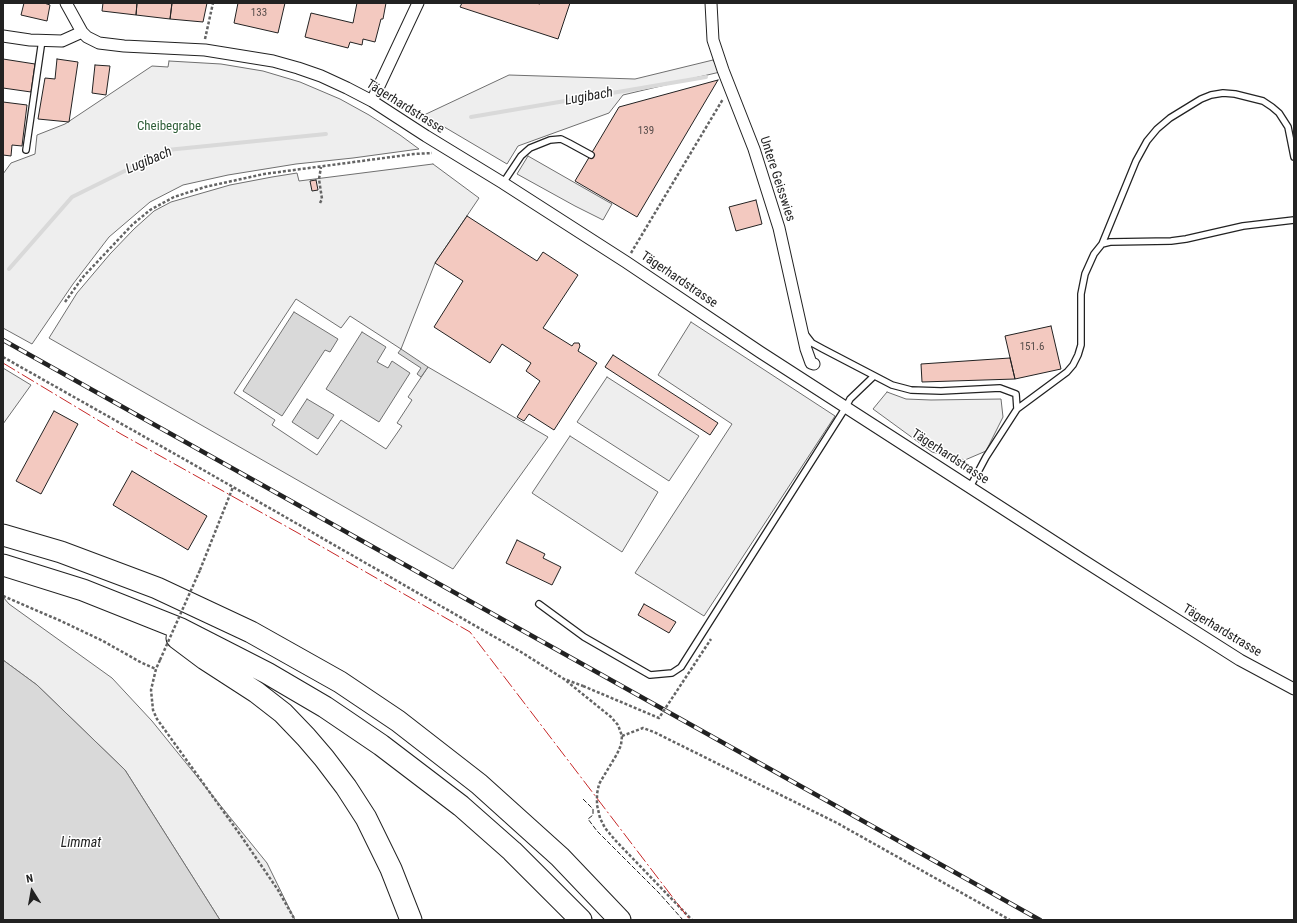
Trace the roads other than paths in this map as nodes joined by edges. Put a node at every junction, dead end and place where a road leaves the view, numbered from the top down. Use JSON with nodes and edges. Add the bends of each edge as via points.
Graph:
{"nodes":[{"id":1,"x":66,"y":3,"type":"edge"},
{"id":2,"x":418,"y":3,"type":"edge"},
{"id":3,"x":711,"y":3,"type":"edge"},
{"id":4,"x":82,"y":32,"type":"junction"},
{"id":5,"x":3,"y":36,"type":"edge"},
{"id":6,"x":42,"y":40,"type":"junction"},
{"id":7,"x":372,"y":101,"type":"junction"},
{"id":8,"x":26,"y":150,"type":"dead end"},
{"id":9,"x":591,"y":155,"type":"dead end"},
{"id":10,"x":1294,"y":157,"type":"edge"},
{"id":11,"x":503,"y":183,"type":"junction"},
{"id":12,"x":1294,"y":220,"type":"edge"},
{"id":13,"x":1102,"y":244,"type":"junction"},
{"id":14,"x":803,"y":333,"type":"junction"},
{"id":15,"x":814,"y":364,"type":"dead end"},
{"id":16,"x":874,"y":376,"type":"junction"},
{"id":17,"x":846,"y":407,"type":"junction"},
{"id":18,"x":1017,"y":408,"type":"junction"},
{"id":19,"x":970,"y":487,"type":"junction"},
{"id":20,"x":3,"y":535,"type":"edge"},
{"id":21,"x":3,"y":565,"type":"edge"},
{"id":22,"x":539,"y":604,"type":"dead end"},
{"id":23,"x":146,"y":614,"type":"junction"},
{"id":24,"x":1294,"y":689,"type":"edge"},
{"id":25,"x":411,"y":920,"type":"edge"},
{"id":26,"x":581,"y":920,"type":"edge"},
{"id":27,"x":620,"y":920,"type":"edge"}],
"edges":[{"from":1,"to":4,"type":"street"},
{"from":2,"to":7,"type":"street"},
{"from":3,"to":14,"type":"street","name":"Untere Geisswies","via":[[713,40],[754,149],[779,228]]},
{"from":4,"to":6,"type":"street","via":[[62,41]]},
{"from":4,"to":7,"type":"street","name":"Tägerhardstrasse","via":[[98,42],[118,46],[205,50],[272,61],[298,68]]},
{"from":5,"to":6,"type":"street"},
{"from":6,"to":8,"type":"lane"},
{"from":7,"to":11,"type":"street","name":"Tägerhardstrasse"},
{"from":9,"to":11,"type":"lane","via":[[561,139],[550,140],[530,148],[521,156]]},
{"from":10,"to":13,"type":"lane","via":[[1288,127],[1272,107],[1263,102],[1223,93],[1201,99],[1170,118],[1147,141],[1136,161]]},
{"from":11,"to":17,"type":"street","name":"Tägerhardstrasse"},
{"from":12,"to":13,"type":"lane","via":[[1243,226],[1186,239]]},
{"from":13,"to":18,"type":"lane","via":[[1094,254],[1085,274],[1081,294],[1081,345],[1073,365]]},
{"from":14,"to":15,"type":"street","name":"Untere Geisswies","via":[[806,349]]},
{"from":14,"to":16,"type":"lane","via":[[812,343]]},
{"from":16,"to":17,"type":"lane","via":[[850,399]]},
{"from":16,"to":18,"type":"lane","via":[[892,385],[911,390],[1000,388],[1016,394]]},
{"from":17,"to":19,"type":"street","name":"Tägerhardstrasse"},
{"from":17,"to":22,"type":"lane","via":[[681,668],[672,673],[650,674],[584,637]]},
{"from":18,"to":19,"type":"lane"},
{"from":19,"to":24,"type":"street","name":"Tägerhardstrasse","via":[[1240,660]]},
{"from":20,"to":27,"type":"highway","via":[[74,557],[157,588],[251,632],[340,682],[398,721],[479,784],[560,857]]},
{"from":21,"to":23,"type":"highway","via":[[83,590]]},
{"from":23,"to":25,"type":"highway","via":[[205,659],[256,692],[286,717],[315,747],[346,786],[366,818],[391,869]]},
{"from":23,"to":26,"type":"highway","via":[[208,642],[267,673],[325,707],[381,745],[435,785],[486,828]]}]}
